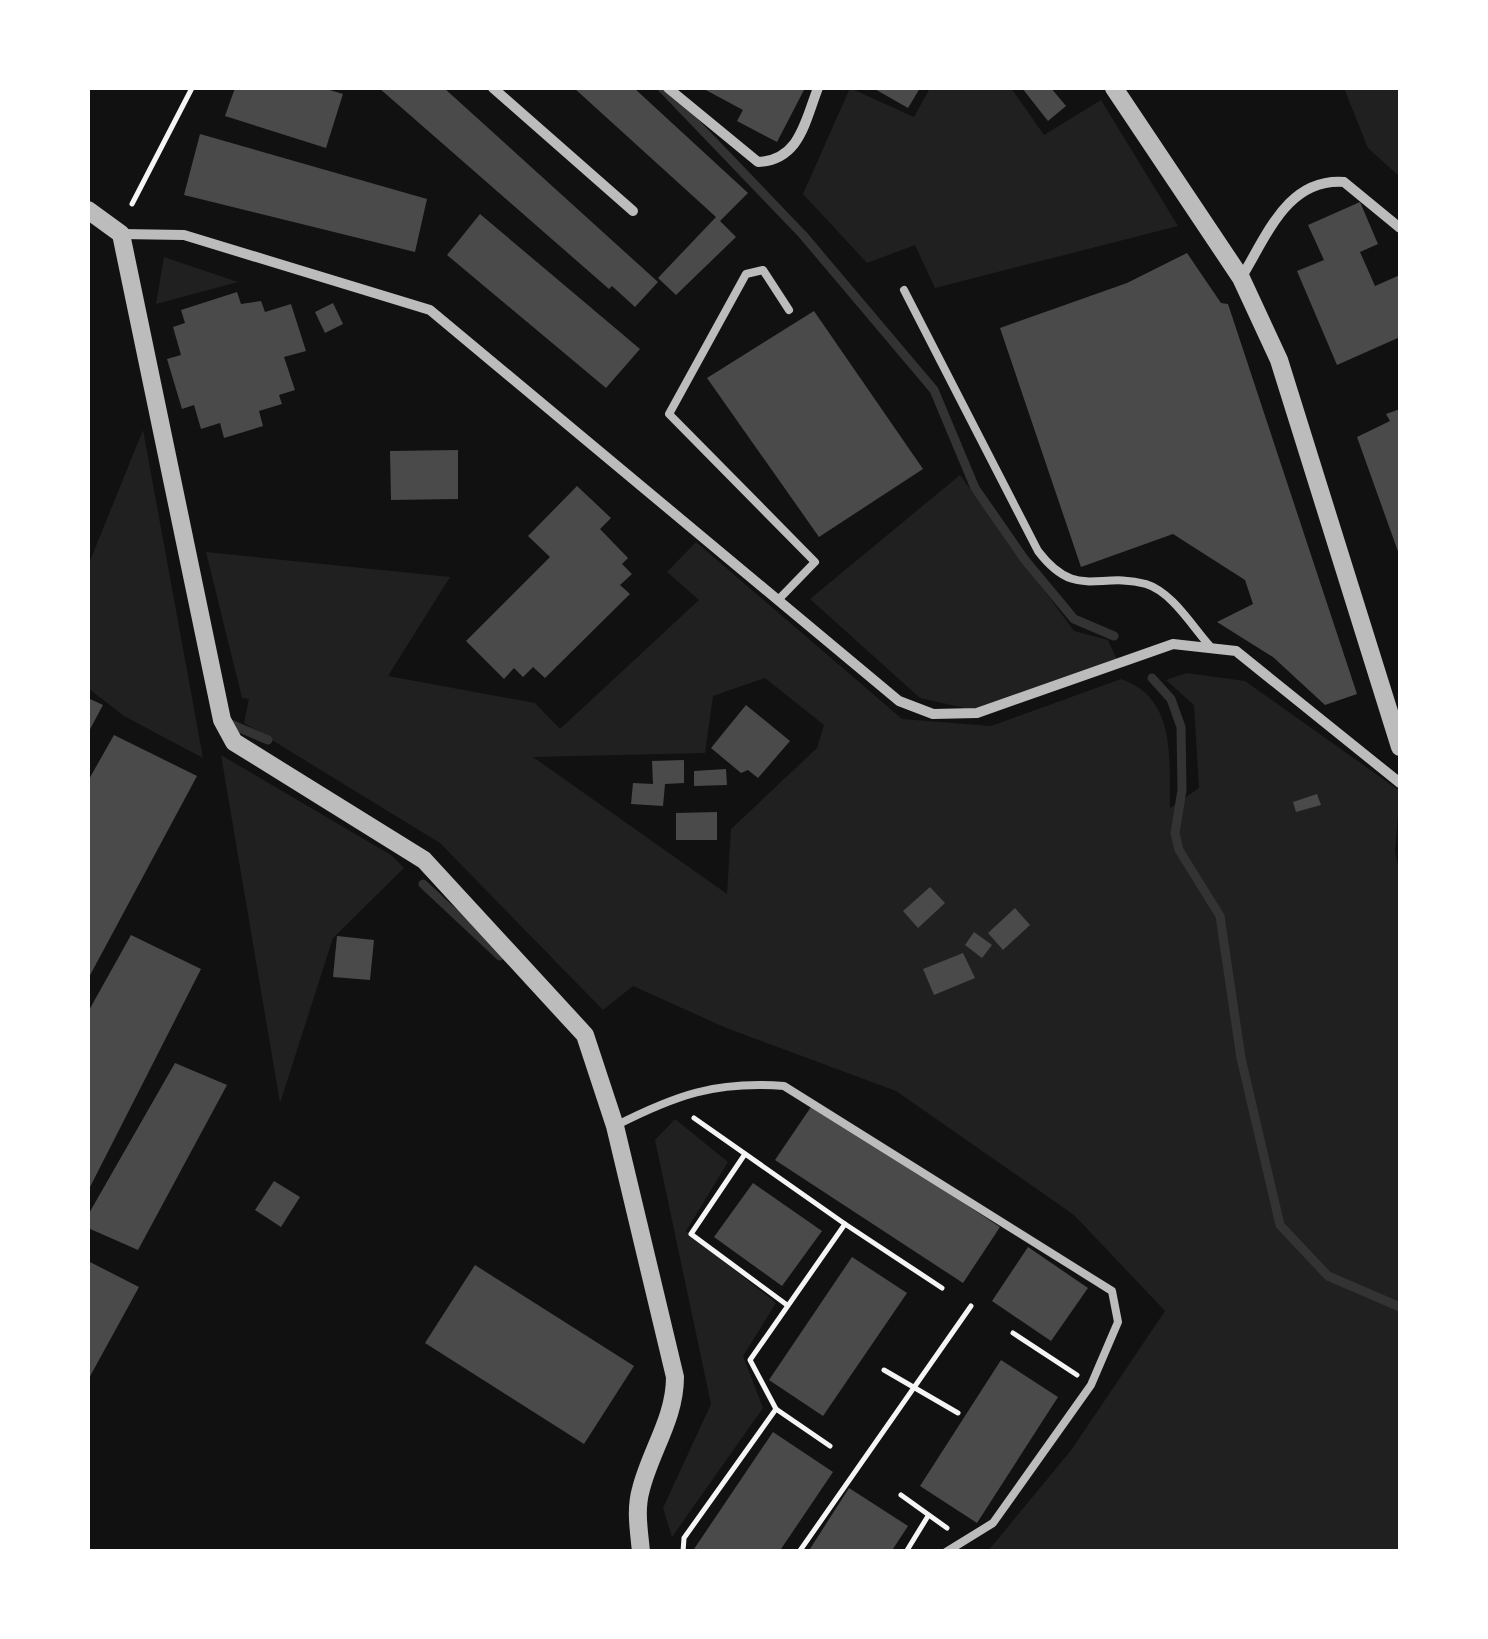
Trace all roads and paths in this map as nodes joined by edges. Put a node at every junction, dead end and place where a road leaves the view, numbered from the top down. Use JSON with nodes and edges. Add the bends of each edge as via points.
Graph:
{"nodes":[{"id":1,"x":192,"y":88,"type":"edge"},
{"id":2,"x":494,"y":88,"type":"edge"},
{"id":3,"x":668,"y":88,"type":"edge"},
{"id":4,"x":818,"y":88,"type":"edge"},
{"id":5,"x":1114,"y":88,"type":"edge"},
{"id":6,"x":132,"y":204,"type":"dead end"},
{"id":7,"x":88,"y":210,"type":"edge"},
{"id":8,"x":633,"y":212,"type":"dead end"},
{"id":9,"x":1400,"y":228,"type":"edge"},
{"id":10,"x":122,"y":234,"type":"junction"},
{"id":11,"x":1241,"y":278,"type":"junction"},
{"id":12,"x":904,"y":290,"type":"dead end"},
{"id":13,"x":789,"y":310,"type":"dead end"},
{"id":14,"x":779,"y":599,"type":"junction"},
{"id":15,"x":1210,"y":645,"type":"junction"},
{"id":16,"x":1400,"y":748,"type":"edge"},
{"id":17,"x":1400,"y":783,"type":"edge"},
{"id":18,"x":694,"y":1118,"type":"dead end"},
{"id":19,"x":615,"y":1126,"type":"junction"},
{"id":20,"x":745,"y":1154,"type":"junction"},
{"id":21,"x":845,"y":1224,"type":"junction"},
{"id":22,"x":942,"y":1288,"type":"dead end"},
{"id":23,"x":788,"y":1305,"type":"junction"},
{"id":24,"x":971,"y":1306,"type":"dead end"},
{"id":25,"x":1012,"y":1333,"type":"dead end"},
{"id":26,"x":884,"y":1370,"type":"dead end"},
{"id":27,"x":1091,"y":1385,"type":"junction"},
{"id":28,"x":912,"y":1387,"type":"junction"},
{"id":29,"x":776,"y":1409,"type":"junction"},
{"id":30,"x":958,"y":1413,"type":"dead end"},
{"id":31,"x":830,"y":1446,"type":"dead end"},
{"id":32,"x":901,"y":1495,"type":"dead end"},
{"id":33,"x":928,"y":1515,"type":"junction"},
{"id":34,"x":962,"y":1540,"type":"junction"},
{"id":35,"x":641,"y":1552,"type":"edge"},
{"id":36,"x":683,"y":1552,"type":"edge"},
{"id":37,"x":798,"y":1552,"type":"edge"},
{"id":38,"x":906,"y":1552,"type":"edge"},
{"id":39,"x":946,"y":1552,"type":"edge"}],
"edges":[{"from":1,"to":6,"type":"path"},
{"from":2,"to":8,"type":"street"},
{"from":3,"to":4,"type":"street","via":[[758,162],[777,161],[794,149]]},
{"from":5,"to":11,"type":"street"},
{"from":7,"to":10,"type":"street"},
{"from":9,"to":11,"type":"street","via":[[1344,182],[1307,186],[1292,197]]},
{"from":10,"to":14,"type":"street","via":[[184,236],[430,310]]},
{"from":10,"to":19,"type":"street","via":[[222,720],[234,742],[424,860],[585,1035]]},
{"from":11,"to":16,"type":"street","via":[[1279,360]]},
{"from":12,"to":15,"type":"lane","via":[[1054,572],[1078,583],[1146,584],[1165,594]]},
{"from":13,"to":14,"type":"lane","via":[[762,270],[746,274],[669,414],[815,562]]},
{"from":14,"to":15,"type":"street","via":[[900,701],[933,714],[977,714],[1173,644]]},
{"from":15,"to":17,"type":"street","via":[[1236,651]]},
{"from":18,"to":20,"type":"path"},
{"from":19,"to":27,"type":"lane","via":[[672,1098],[730,1083],[784,1086],[1112,1291],[1118,1322]]},
{"from":19,"to":35,"type":"street","via":[[675,1377],[675,1401],[641,1488]]},
{"from":20,"to":21,"type":"path"},
{"from":20,"to":23,"type":"path","via":[[691,1234]]},
{"from":21,"to":22,"type":"path"},
{"from":21,"to":23,"type":"path"},
{"from":23,"to":29,"type":"path","via":[[750,1360]]},
{"from":24,"to":28,"type":"path"},
{"from":25,"to":27,"type":"path"},
{"from":26,"to":28,"type":"path"},
{"from":27,"to":34,"type":"lane","via":[[993,1524]]},
{"from":28,"to":30,"type":"path"},
{"from":28,"to":37,"type":"path"},
{"from":29,"to":31,"type":"path"},
{"from":29,"to":36,"type":"path","via":[[684,1538]]},
{"from":32,"to":33,"type":"path"},
{"from":33,"to":34,"type":"path"},
{"from":33,"to":38,"type":"path"},
{"from":34,"to":39,"type":"lane"}]}
